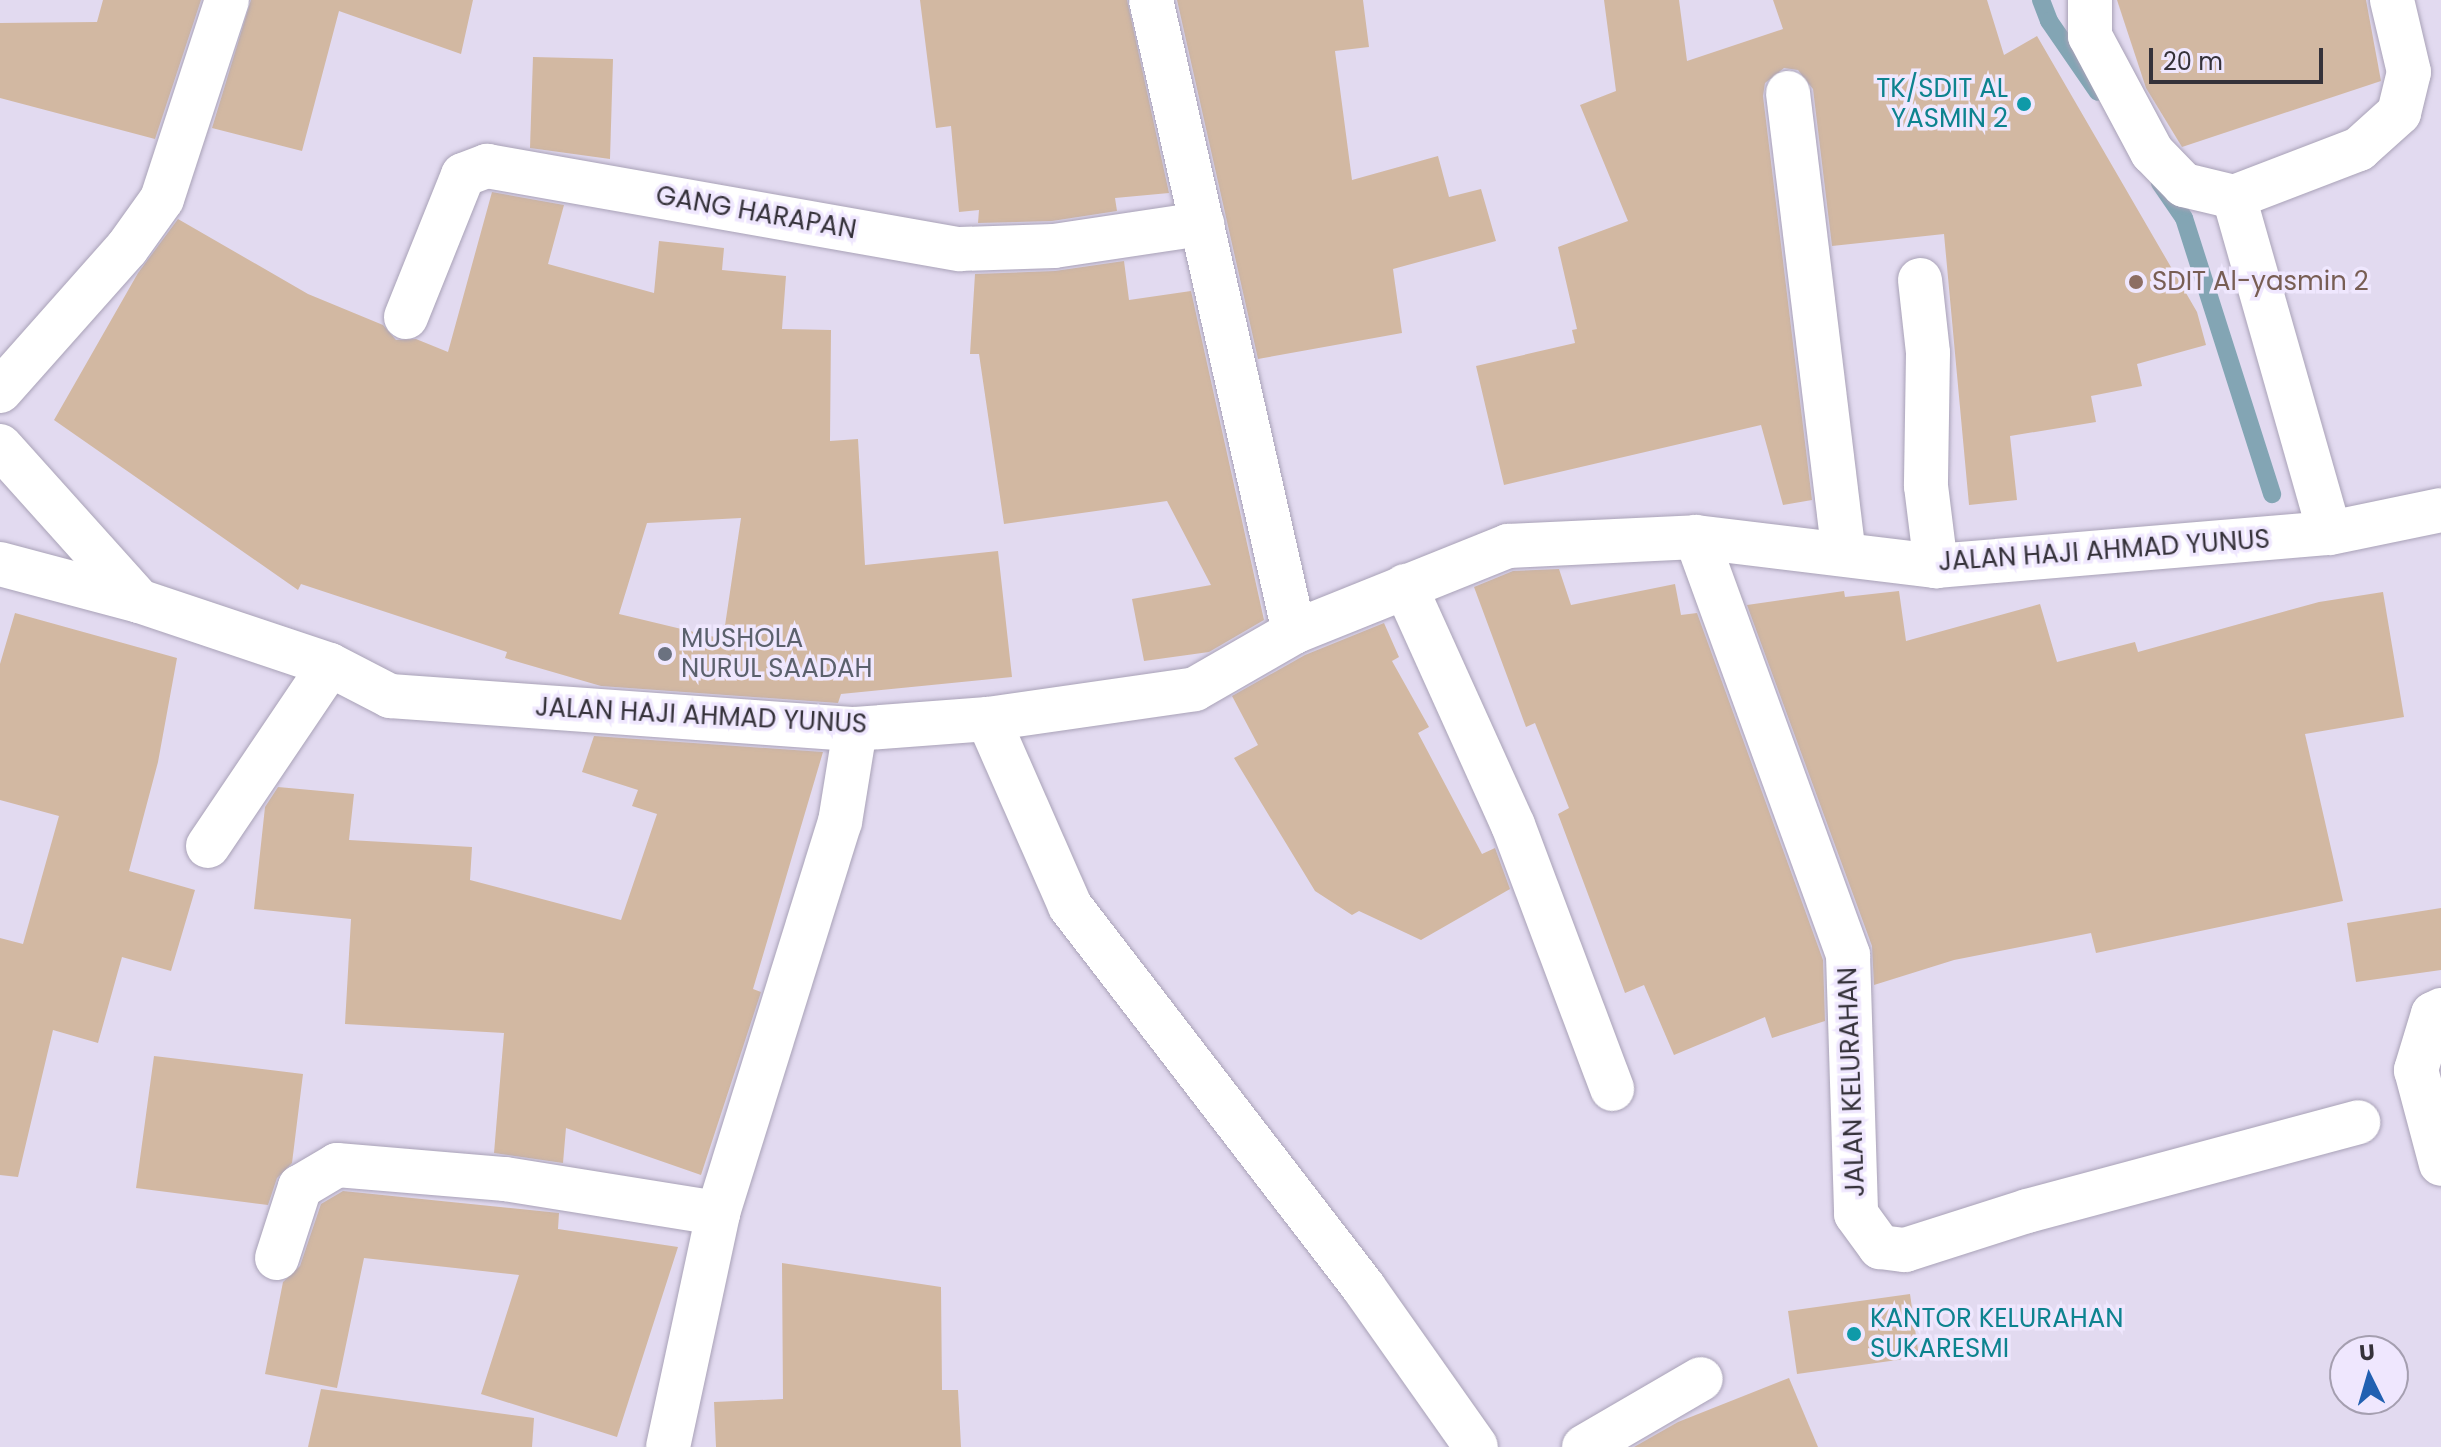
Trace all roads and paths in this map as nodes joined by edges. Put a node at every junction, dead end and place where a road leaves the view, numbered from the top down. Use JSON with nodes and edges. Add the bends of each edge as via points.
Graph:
{"nodes":[{"id":1,"x":227,"y":0,"type":"edge"},
{"id":2,"x":1151,"y":0,"type":"edge"},
{"id":3,"x":2090,"y":0,"type":"edge"},
{"id":4,"x":2392,"y":0,"type":"edge"},
{"id":5,"x":1788,"y":93,"type":"dead end"},
{"id":6,"x":2234,"y":197,"type":"junction"},
{"id":7,"x":1202,"y":224,"type":"junction"},
{"id":8,"x":1920,"y":280,"type":"dead end"},
{"id":9,"x":406,"y":317,"type":"dead end"},
{"id":10,"x":0,"y":391,"type":"edge"},
{"id":11,"x":0,"y":446,"type":"edge"},
{"id":12,"x":2441,"y":510,"type":"edge"},
{"id":13,"x":2330,"y":533,"type":"junction"},
{"id":14,"x":1696,"y":537,"type":"junction"},
{"id":15,"x":1844,"y":554,"type":"junction"},
{"id":16,"x":0,"y":564,"type":"edge"},
{"id":17,"x":1936,"y":566,"type":"junction"},
{"id":18,"x":1405,"y":586,"type":"junction"},
{"id":19,"x":139,"y":601,"type":"junction"},
{"id":20,"x":1294,"y":632,"type":"junction"},
{"id":21,"x":330,"y":665,"type":"junction"},
{"id":22,"x":988,"y":719,"type":"junction"},
{"id":23,"x":855,"y":729,"type":"junction"},
{"id":24,"x":208,"y":846,"type":"dead end"},
{"id":25,"x":2441,"y":1010,"type":"edge"},
{"id":26,"x":1612,"y":1089,"type":"dead end"},
{"id":27,"x":2358,"y":1122,"type":"dead end"},
{"id":28,"x":2441,"y":1164,"type":"edge"},
{"id":29,"x":718,"y":1213,"type":"junction"},
{"id":30,"x":277,"y":1258,"type":"dead end"},
{"id":31,"x":1701,"y":1379,"type":"dead end"},
{"id":32,"x":668,"y":1447,"type":"edge"},
{"id":33,"x":1476,"y":1447,"type":"edge"},
{"id":34,"x":1584,"y":1447,"type":"edge"}],
"edges":[{"from":1,"to":10,"type":"street","via":[[162,199],[127,248]]},
{"from":2,"to":7,"type":"street"},
{"from":3,"to":6,"type":"street","via":[[2090,36],[2152,152],[2184,185]]},
{"from":4,"to":6,"type":"street","via":[[2409,72],[2399,113],[2359,149]]},
{"from":5,"to":15,"type":"street"},
{"from":6,"to":13,"type":"street"},
{"from":7,"to":9,"type":"street","name":"GANG HARAPAN","via":[[1054,246],[960,249],[487,166],[463,175]]},
{"from":7,"to":20,"type":"street"},
{"from":8,"to":17,"type":"street","via":[[1928,353],[1926,486]]},
{"from":11,"to":19,"type":"street"},
{"from":12,"to":13,"type":"street","name":"JALAN HAJI AHMAD YUNUS"},
{"from":13,"to":17,"type":"street","name":"JALAN HAJI AHMAD YUNUS"},
{"from":14,"to":15,"type":"street","name":"JALAN HAJI AHMAD YUNUS"},
{"from":14,"to":18,"type":"street","name":"JALAN HAJI AHMAD YUNUS","via":[[1508,546]]},
{"from":14,"to":27,"type":"street","name":"JALAN KELURAHAN","via":[[1848,955],[1856,1214],[1880,1247],[1905,1250],[2027,1211]]},
{"from":15,"to":17,"type":"street","name":"JALAN HAJI AHMAD YUNUS"},
{"from":16,"to":19,"type":"street","name":"JALAN HAJI AHMAD YUNUS"},
{"from":18,"to":20,"type":"street","name":"JALAN HAJI AHMAD YUNUS"},
{"from":18,"to":26,"type":"street","via":[[1513,825]]},
{"from":19,"to":21,"type":"street","name":"JALAN HAJI AHMAD YUNUS"},
{"from":20,"to":22,"type":"street","name":"JALAN HAJI AHMAD YUNUS","via":[[1195,689]]},
{"from":21,"to":23,"type":"street","name":"JALAN HAJI AHMAD YUNUS","via":[[390,696]]},
{"from":21,"to":24,"type":"street"},
{"from":22,"to":23,"type":"street","name":"JALAN HAJI AHMAD YUNUS"},
{"from":22,"to":33,"type":"street","via":[[1070,906],[1364,1288]]},
{"from":23,"to":29,"type":"street","via":[[840,822]]},
{"from":25,"to":28,"type":"street","via":[[2433,1014],[2416,1070]]},
{"from":29,"to":30,"type":"street","via":[[505,1179],[337,1165],[300,1187]]},
{"from":29,"to":32,"type":"street"},
{"from":31,"to":34,"type":"street"}]}
